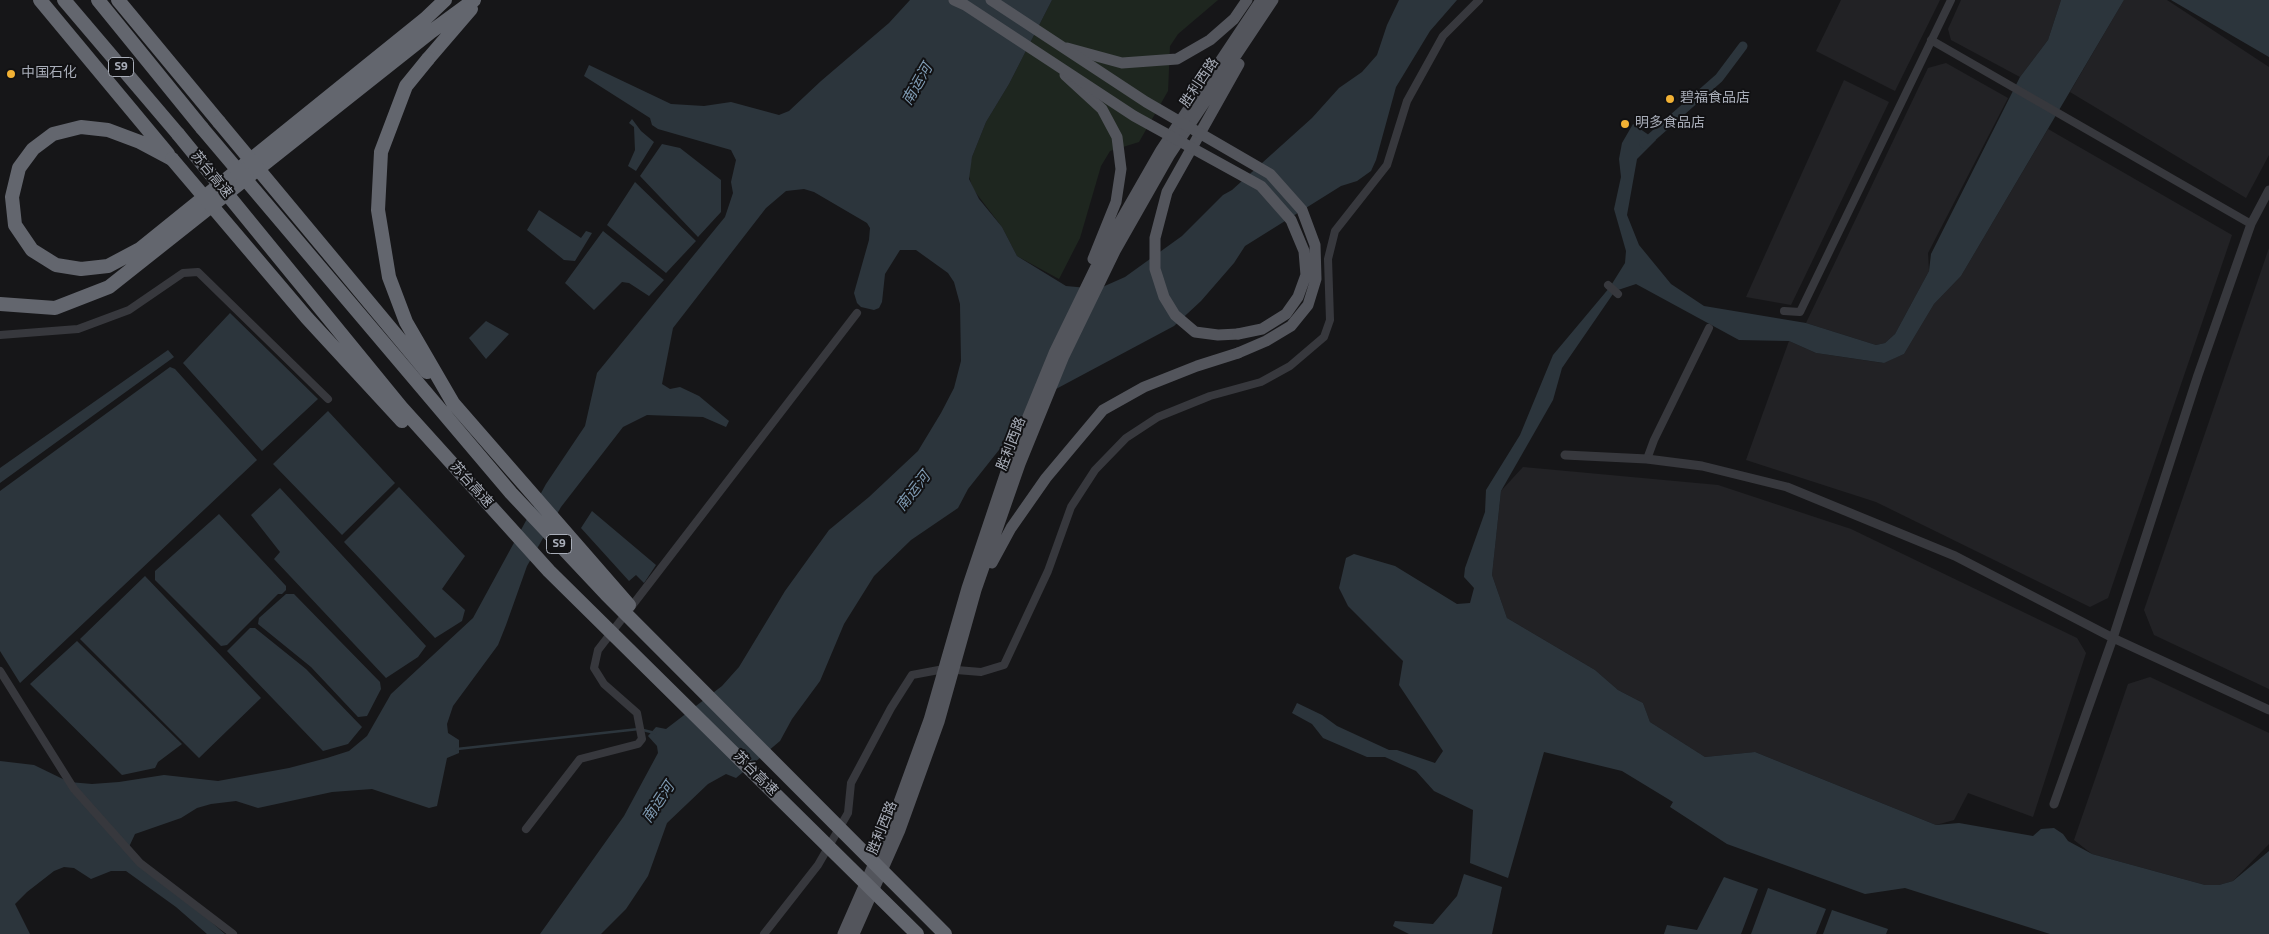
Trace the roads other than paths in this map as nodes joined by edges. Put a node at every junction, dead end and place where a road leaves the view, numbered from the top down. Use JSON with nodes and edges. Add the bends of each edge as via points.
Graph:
{"nodes":[{"id":1,"x":40,"y":0,"type":"edge"},
{"id":2,"x":64,"y":0,"type":"edge"},
{"id":3,"x":98,"y":0,"type":"edge"},
{"id":4,"x":118,"y":0,"type":"edge"},
{"id":5,"x":445,"y":0,"type":"edge"},
{"id":6,"x":474,"y":0,"type":"edge"},
{"id":7,"x":479,"y":0,"type":"edge"},
{"id":8,"x":954,"y":0,"type":"edge"},
{"id":9,"x":990,"y":0,"type":"edge"},
{"id":10,"x":1247,"y":0,"type":"edge"},
{"id":11,"x":1261,"y":0,"type":"edge"},
{"id":12,"x":1274,"y":0,"type":"edge"},
{"id":13,"x":1479,"y":0,"type":"edge"},
{"id":14,"x":1951,"y":0,"type":"edge"},
{"id":15,"x":1931,"y":40,"type":"junction"},
{"id":16,"x":1063,"y":47,"type":"junction"},
{"id":17,"x":1051,"y":62,"type":"junction"},
{"id":18,"x":172,"y":159,"type":"junction"},
{"id":19,"x":2269,"y":190,"type":"edge"},
{"id":20,"x":2251,"y":224,"type":"junction"},
{"id":21,"x":1608,"y":285,"type":"dead end"},
{"id":22,"x":1618,"y":294,"type":"dead end"},
{"id":23,"x":0,"y":304,"type":"edge"},
{"id":24,"x":1784,"y":311,"type":"dead end"},
{"id":25,"x":857,"y":313,"type":"dead end"},
{"id":26,"x":1709,"y":328,"type":"dead end"},
{"id":27,"x":0,"y":335,"type":"edge"},
{"id":28,"x":1054,"y":353,"type":"junction"},
{"id":29,"x":328,"y":399,"type":"dead end"},
{"id":30,"x":453,"y":404,"type":"junction"},
{"id":31,"x":1565,"y":455,"type":"dead end"},
{"id":32,"x":1647,"y":459,"type":"junction"},
{"id":33,"x":548,"y":571,"type":"junction"},
{"id":34,"x":976,"y":590,"type":"junction"},
{"id":35,"x":2113,"y":638,"type":"junction"},
{"id":36,"x":949,"y":670,"type":"junction"},
{"id":37,"x":0,"y":671,"type":"edge"},
{"id":38,"x":713,"y":701,"type":"junction"},
{"id":39,"x":2269,"y":710,"type":"edge"},
{"id":40,"x":2054,"y":804,"type":"dead end"},
{"id":41,"x":526,"y":829,"type":"dead end"},
{"id":42,"x":233,"y":934,"type":"edge"},
{"id":43,"x":764,"y":934,"type":"edge"},
{"id":44,"x":843,"y":934,"type":"edge"},
{"id":45,"x":854,"y":934,"type":"edge"},
{"id":46,"x":917,"y":934,"type":"edge"},
{"id":47,"x":945,"y":934,"type":"edge"}],
"edges":[{"from":1,"to":18,"type":"highway"},
{"from":2,"to":33,"type":"highway","name":"苏台高速","number":"S9","bridge":true,"via":[[401,407]]},
{"from":3,"to":38,"type":"highway","name":"苏台高速","number":"S9","bridge":true,"via":[[511,493]]},
{"from":4,"to":30,"type":"highway","bridge":true},
{"from":5,"to":18,"type":"highway","via":[[140,249],[116,262],[81,269],[56,265],[32,250],[15,225],[12,197],[19,168],[33,149],[54,134],[80,128],[108,130]]},
{"from":6,"to":23,"type":"highway","via":[[109,287],[56,308]]},
{"from":7,"to":30,"type":"highway","bridge":true,"via":[[406,86],[381,152],[378,210],[388,277],[406,322]]},
{"from":8,"to":17,"type":"main road","bridge":true},
{"from":9,"to":16,"type":"main road","bridge":true},
{"from":10,"to":16,"type":"main road","via":[[1234,20],[1210,40],[1177,59],[1122,63]]},
{"from":11,"to":28,"type":"main road","name":"胜利西路","via":[[1161,150],[1106,246]]},
{"from":12,"to":17,"type":"main road","bridge":true,"via":[[1167,192],[1155,238],[1155,269],[1164,297],[1175,316],[1195,332],[1218,335],[1262,329],[1286,314],[1298,297],[1306,275],[1304,251],[1291,220],[1262,186],[1134,116]]},
{"from":12,"to":34,"type":"main road","name":"胜利西路","via":[[1169,156],[1115,251],[1064,356],[1020,464]]},
{"from":13,"to":36,"type":"street","via":[[1443,36],[1407,101],[1387,165],[1335,231],[1328,259],[1330,320],[1324,337],[1290,366],[1261,382],[1210,396],[1158,417],[1126,438],[1095,470],[1071,507],[1048,571],[1004,665],[981,672]]},
{"from":14,"to":15,"type":"street"},
{"from":15,"to":20,"type":"street"},
{"from":15,"to":24,"type":"street","via":[[1800,312]]},
{"from":16,"to":34,"type":"main road","bridge":true,"via":[[1146,102],[1270,174],[1302,210],[1315,245],[1316,279],[1308,304],[1291,326],[1238,353],[1144,387],[1102,410],[1041,485],[1011,528]]},
{"from":17,"to":28,"type":"main road","bridge":true,"via":[[1102,109],[1117,137],[1122,169],[1116,202]]},
{"from":18,"to":33,"type":"highway","bridge":true,"via":[[313,325]]},
{"from":19,"to":20,"type":"street"},
{"from":20,"to":35,"type":"street","via":[[2194,384]]},
{"from":21,"to":22,"type":"street"},
{"from":25,"to":41,"type":"street","via":[[598,650],[594,668],[604,684],[637,712],[642,739],[638,744],[580,759]]},
{"from":26,"to":32,"type":"street"},
{"from":27,"to":29,"type":"street","via":[[78,329],[129,310],[183,273],[198,272]]},
{"from":28,"to":36,"type":"main road","name":"胜利西路","via":[[1009,462],[967,588]]},
{"from":30,"to":38,"type":"highway","bridge":true},
{"from":31,"to":32,"type":"street"},
{"from":32,"to":35,"type":"street","via":[[1702,466],[1787,487],[1955,556]]},
{"from":33,"to":46,"type":"highway","name":"苏台高速","number":"S9","bridge":true},
{"from":34,"to":36,"type":"main road","name":"胜利西路"},
{"from":35,"to":39,"type":"street"},
{"from":35,"to":40,"type":"street"},
{"from":36,"to":43,"type":"street","via":[[912,675],[852,783],[848,813],[818,865]]},
{"from":36,"to":44,"type":"main road","name":"胜利西路","via":[[890,827]]},
{"from":36,"to":45,"type":"main road","name":"胜利西路","via":[[939,722],[900,830]]},
{"from":37,"to":42,"type":"street","via":[[74,789],[140,863]]},
{"from":38,"to":47,"type":"highway","name":"苏台高速","number":"S9","bridge":true}]}
